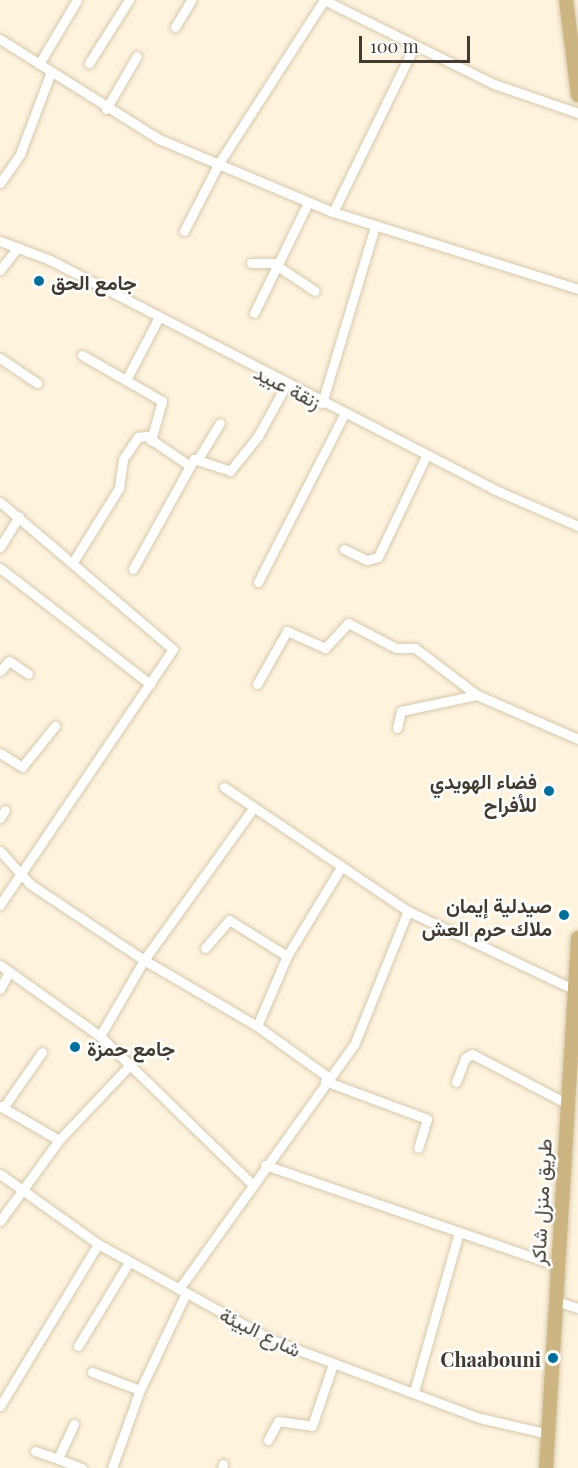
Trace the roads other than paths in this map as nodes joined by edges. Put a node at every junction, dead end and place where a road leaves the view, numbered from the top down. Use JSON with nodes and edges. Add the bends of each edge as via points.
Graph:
{"nodes":[{"id":1,"x":77,"y":0,"type":"edge"},
{"id":2,"x":129,"y":0,"type":"edge"},
{"id":3,"x":191,"y":0,"type":"edge"},
{"id":4,"x":324,"y":0,"type":"edge"},
{"id":5,"x":566,"y":0,"type":"edge"},
{"id":6,"x":175,"y":27,"type":"dead end"},
{"id":7,"x":0,"y":39,"type":"edge"},
{"id":8,"x":414,"y":47,"type":"junction"},
{"id":9,"x":137,"y":56,"type":"dead end"},
{"id":10,"x":89,"y":63,"type":"dead end"},
{"id":11,"x":39,"y":64,"type":"junction"},
{"id":12,"x":51,"y":72,"type":"junction"},
{"id":13,"x":578,"y":95,"type":"edge"},
{"id":14,"x":106,"y":110,"type":"junction"},
{"id":15,"x":578,"y":113,"type":"edge"},
{"id":16,"x":219,"y":164,"type":"junction"},
{"id":17,"x":0,"y":183,"type":"edge"},
{"id":18,"x":308,"y":203,"type":"junction"},
{"id":19,"x":333,"y":212,"type":"junction"},
{"id":20,"x":375,"y":226,"type":"junction"},
{"id":21,"x":184,"y":231,"type":"dead end"},
{"id":22,"x":0,"y":240,"type":"edge"},
{"id":23,"x":18,"y":247,"type":"junction"},
{"id":24,"x":251,"y":263,"type":"dead end"},
{"id":25,"x":278,"y":265,"type":"junction"},
{"id":26,"x":0,"y":270,"type":"edge"},
{"id":27,"x":578,"y":289,"type":"edge"},
{"id":28,"x":315,"y":291,"type":"dead end"},
{"id":29,"x":254,"y":313,"type":"dead end"},
{"id":30,"x":159,"y":319,"type":"junction"},
{"id":31,"x":82,"y":355,"type":"dead end"},
{"id":32,"x":0,"y":358,"type":"edge"},
{"id":33,"x":126,"y":380,"type":"junction"},
{"id":34,"x":37,"y":383,"type":"dead end"},
{"id":35,"x":286,"y":385,"type":"junction"},
{"id":36,"x":322,"y":403,"type":"junction"},
{"id":37,"x":344,"y":415,"type":"junction"},
{"id":38,"x":220,"y":423,"type":"dead end"},
{"id":39,"x":151,"y":440,"type":"junction"},
{"id":40,"x":426,"y":456,"type":"junction"},
{"id":41,"x":194,"y":462,"type":"junction"},
{"id":42,"x":0,"y":502,"type":"edge"},
{"id":43,"x":19,"y":517,"type":"junction"},
{"id":44,"x":578,"y":526,"type":"edge"},
{"id":45,"x":0,"y":548,"type":"edge"},
{"id":46,"x":344,"y":549,"type":"dead end"},
{"id":47,"x":73,"y":562,"type":"junction"},
{"id":48,"x":0,"y":568,"type":"edge"},
{"id":49,"x":133,"y":569,"type":"dead end"},
{"id":50,"x":258,"y":582,"type":"dead end"},
{"id":51,"x":0,"y":671,"type":"edge"},
{"id":52,"x":28,"y":674,"type":"dead end"},
{"id":53,"x":150,"y":684,"type":"junction"},
{"id":54,"x":256,"y":684,"type":"dead end"},
{"id":55,"x":477,"y":695,"type":"junction"},
{"id":56,"x":55,"y":726,"type":"dead end"},
{"id":57,"x":397,"y":728,"type":"dead end"},
{"id":58,"x":578,"y":739,"type":"edge"},
{"id":59,"x":0,"y":753,"type":"edge"},
{"id":60,"x":224,"y":787,"type":"dead end"},
{"id":61,"x":254,"y":807,"type":"junction"},
{"id":62,"x":0,"y":852,"type":"edge"},
{"id":63,"x":340,"y":868,"type":"junction"},
{"id":64,"x":22,"y":876,"type":"junction"},
{"id":65,"x":0,"y":905,"type":"edge"},
{"id":66,"x":408,"y":911,"type":"junction"},
{"id":67,"x":578,"y":938,"type":"edge"},
{"id":68,"x":205,"y":948,"type":"dead end"},
{"id":69,"x":287,"y":956,"type":"junction"},
{"id":70,"x":144,"y":960,"type":"junction"},
{"id":71,"x":0,"y":965,"type":"edge"},
{"id":72,"x":9,"y":972,"type":"junction"},
{"id":73,"x":0,"y":989,"type":"edge"},
{"id":74,"x":575,"y":990,"type":"junction"},
{"id":75,"x":256,"y":1026,"type":"junction"},
{"id":76,"x":100,"y":1036,"type":"junction"},
{"id":77,"x":42,"y":1052,"type":"dead end"},
{"id":78,"x":129,"y":1066,"type":"junction"},
{"id":79,"x":326,"y":1079,"type":"junction"},
{"id":80,"x":456,"y":1082,"type":"dead end"},
{"id":81,"x":566,"y":1103,"type":"junction"},
{"id":82,"x":1,"y":1107,"type":"edge"},
{"id":83,"x":59,"y":1140,"type":"junction"},
{"id":84,"x":418,"y":1148,"type":"dead end"},
{"id":85,"x":265,"y":1165,"type":"junction"},
{"id":86,"x":0,"y":1174,"type":"edge"},
{"id":87,"x":251,"y":1183,"type":"junction"},
{"id":88,"x":24,"y":1188,"type":"junction"},
{"id":89,"x":0,"y":1221,"type":"edge"},
{"id":90,"x":458,"y":1235,"type":"junction"},
{"id":91,"x":98,"y":1244,"type":"junction"},
{"id":92,"x":129,"y":1262,"type":"junction"},
{"id":93,"x":556,"y":1265,"type":"junction"},
{"id":94,"x":182,"y":1291,"type":"junction"},
{"id":95,"x":553,"y":1300,"type":"junction"},
{"id":96,"x":578,"y":1308,"type":"edge"},
{"id":97,"x":78,"y":1346,"type":"dead end"},
{"id":98,"x":333,"y":1364,"type":"junction"},
{"id":99,"x":92,"y":1372,"type":"dead end"},
{"id":100,"x":140,"y":1390,"type":"junction"},
{"id":101,"x":414,"y":1392,"type":"junction"},
{"id":102,"x":0,"y":1406,"type":"edge"},
{"id":103,"x":74,"y":1424,"type":"dead end"},
{"id":104,"x":548,"y":1434,"type":"junction"},
{"id":105,"x":268,"y":1440,"type":"dead end"},
{"id":106,"x":35,"y":1451,"type":"dead end"},
{"id":107,"x":58,"y":1459,"type":"junction"},
{"id":108,"x":82,"y":1468,"type":"edge"},
{"id":109,"x":112,"y":1468,"type":"edge"},
{"id":110,"x":546,"y":1468,"type":"edge"}],
"edges":[{"from":1,"to":11,"type":"street"},
{"from":2,"to":10,"type":"street"},
{"from":3,"to":6,"type":"street"},
{"from":4,"to":8,"type":"street"},
{"from":4,"to":16,"type":"street"},
{"from":5,"to":13,"type":"main road"},
{"from":7,"to":11,"type":"street"},
{"from":8,"to":15,"type":"street"},
{"from":8,"to":19,"type":"street"},
{"from":9,"to":14,"type":"street"},
{"from":11,"to":12,"type":"street"},
{"from":12,"to":14,"type":"street"},
{"from":12,"to":17,"type":"street","via":[[20,154]]},
{"from":14,"to":16,"type":"street"},
{"from":16,"to":18,"type":"street"},
{"from":16,"to":21,"type":"street"},
{"from":18,"to":19,"type":"street"},
{"from":18,"to":25,"type":"street"},
{"from":19,"to":20,"type":"street"},
{"from":20,"to":27,"type":"street"},
{"from":20,"to":36,"type":"street"},
{"from":22,"to":23,"type":"street","name":"زنقة عبيد"},
{"from":23,"to":26,"type":"street"},
{"from":23,"to":30,"type":"street","name":"زنقة عبيد"},
{"from":24,"to":25,"type":"street"},
{"from":25,"to":28,"type":"street"},
{"from":25,"to":29,"type":"street"},
{"from":30,"to":33,"type":"street"},
{"from":30,"to":35,"type":"street","name":"زنقة عبيد"},
{"from":31,"to":33,"type":"street"},
{"from":32,"to":34,"type":"street"},
{"from":33,"to":39,"type":"street","via":[[162,401]]},
{"from":35,"to":36,"type":"street","name":"زنقة عبيد"},
{"from":35,"to":41,"type":"street","via":[[258,436],[230,471]]},
{"from":36,"to":37,"type":"street","name":"زنقة عبيد"},
{"from":37,"to":40,"type":"street","name":"زنقة عبيد"},
{"from":37,"to":50,"type":"street"},
{"from":38,"to":41,"type":"street"},
{"from":39,"to":41,"type":"street"},
{"from":39,"to":47,"type":"street","via":[[141,435],[127,451],[119,488]]},
{"from":40,"to":44,"type":"street","name":"زنقة عبيد"},
{"from":40,"to":46,"type":"street","via":[[378,557],[367,560]]},
{"from":41,"to":49,"type":"street"},
{"from":42,"to":43,"type":"street"},
{"from":43,"to":45,"type":"street"},
{"from":43,"to":47,"type":"street"},
{"from":47,"to":53,"type":"street","via":[[172,643]]},
{"from":48,"to":53,"type":"street"},
{"from":51,"to":52,"type":"street","via":[[9,661]]},
{"from":53,"to":64,"type":"street"},
{"from":54,"to":55,"type":"street","via":[[287,631],[325,648],[348,623],[396,648],[412,647],[426,654]]},
{"from":55,"to":57,"type":"street","via":[[401,711]]},
{"from":55,"to":58,"type":"street"},
{"from":56,"to":59,"type":"street","via":[[22,767]]},
{"from":60,"to":61,"type":"street"},
{"from":61,"to":63,"type":"street"},
{"from":61,"to":70,"type":"street"},
{"from":62,"to":64,"type":"street"},
{"from":63,"to":66,"type":"street"},
{"from":63,"to":69,"type":"street"},
{"from":64,"to":65,"type":"street"},
{"from":64,"to":70,"type":"street"},
{"from":66,"to":74,"type":"street"},
{"from":66,"to":79,"type":"street","via":[[367,1022]]},
{"from":67,"to":74,"type":"main road","name":"طريق منزل شاكر"},
{"from":68,"to":69,"type":"street","via":[[229,920]]},
{"from":69,"to":75,"type":"street"},
{"from":70,"to":75,"type":"street"},
{"from":70,"to":76,"type":"street"},
{"from":71,"to":72,"type":"street"},
{"from":72,"to":73,"type":"street"},
{"from":72,"to":76,"type":"street"},
{"from":74,"to":81,"type":"main road","name":"طريق منزل شاكر"},
{"from":75,"to":79,"type":"street"},
{"from":76,"to":78,"type":"street"},
{"from":77,"to":82,"type":"street"},
{"from":78,"to":83,"type":"street"},
{"from":78,"to":87,"type":"street"},
{"from":79,"to":84,"type":"street","via":[[427,1119]]},
{"from":79,"to":85,"type":"street"},
{"from":80,"to":81,"type":"street","via":[[465,1058],[472,1054]]},
{"from":81,"to":93,"type":"main road","name":"طريق منزل شاكر"},
{"from":82,"to":83,"type":"street"},
{"from":83,"to":88,"type":"street"},
{"from":85,"to":87,"type":"street"},
{"from":85,"to":90,"type":"street"},
{"from":86,"to":88,"type":"street","name":"شارع البيئة"},
{"from":87,"to":94,"type":"street"},
{"from":88,"to":89,"type":"street"},
{"from":88,"to":91,"type":"street","name":"شارع البيئة"},
{"from":90,"to":93,"type":"street"},
{"from":90,"to":101,"type":"street"},
{"from":91,"to":92,"type":"street","name":"شارع البيئة"},
{"from":91,"to":102,"type":"street"},
{"from":92,"to":94,"type":"street","name":"شارع البيئة"},
{"from":92,"to":97,"type":"street"},
{"from":93,"to":95,"type":"main road","name":"طريق منزل شاكر"},
{"from":94,"to":98,"type":"street","name":"شارع البيئة","via":[[272,1340]]},
{"from":94,"to":100,"type":"street"},
{"from":95,"to":96,"type":"street"},
{"from":95,"to":104,"type":"main road","name":"طريق منزل شاكر"},
{"from":98,"to":101,"type":"street","name":"شارع البيئة"},
{"from":98,"to":105,"type":"street","via":[[312,1426],[278,1422]]},
{"from":99,"to":100,"type":"street"},
{"from":100,"to":109,"type":"street"},
{"from":101,"to":104,"type":"street","name":"شارع البيئة","via":[[480,1419]]},
{"from":103,"to":107,"type":"street"},
{"from":104,"to":110,"type":"main road","name":"طريق منزل شاكر"},
{"from":106,"to":107,"type":"street"},
{"from":107,"to":108,"type":"street"}]}
